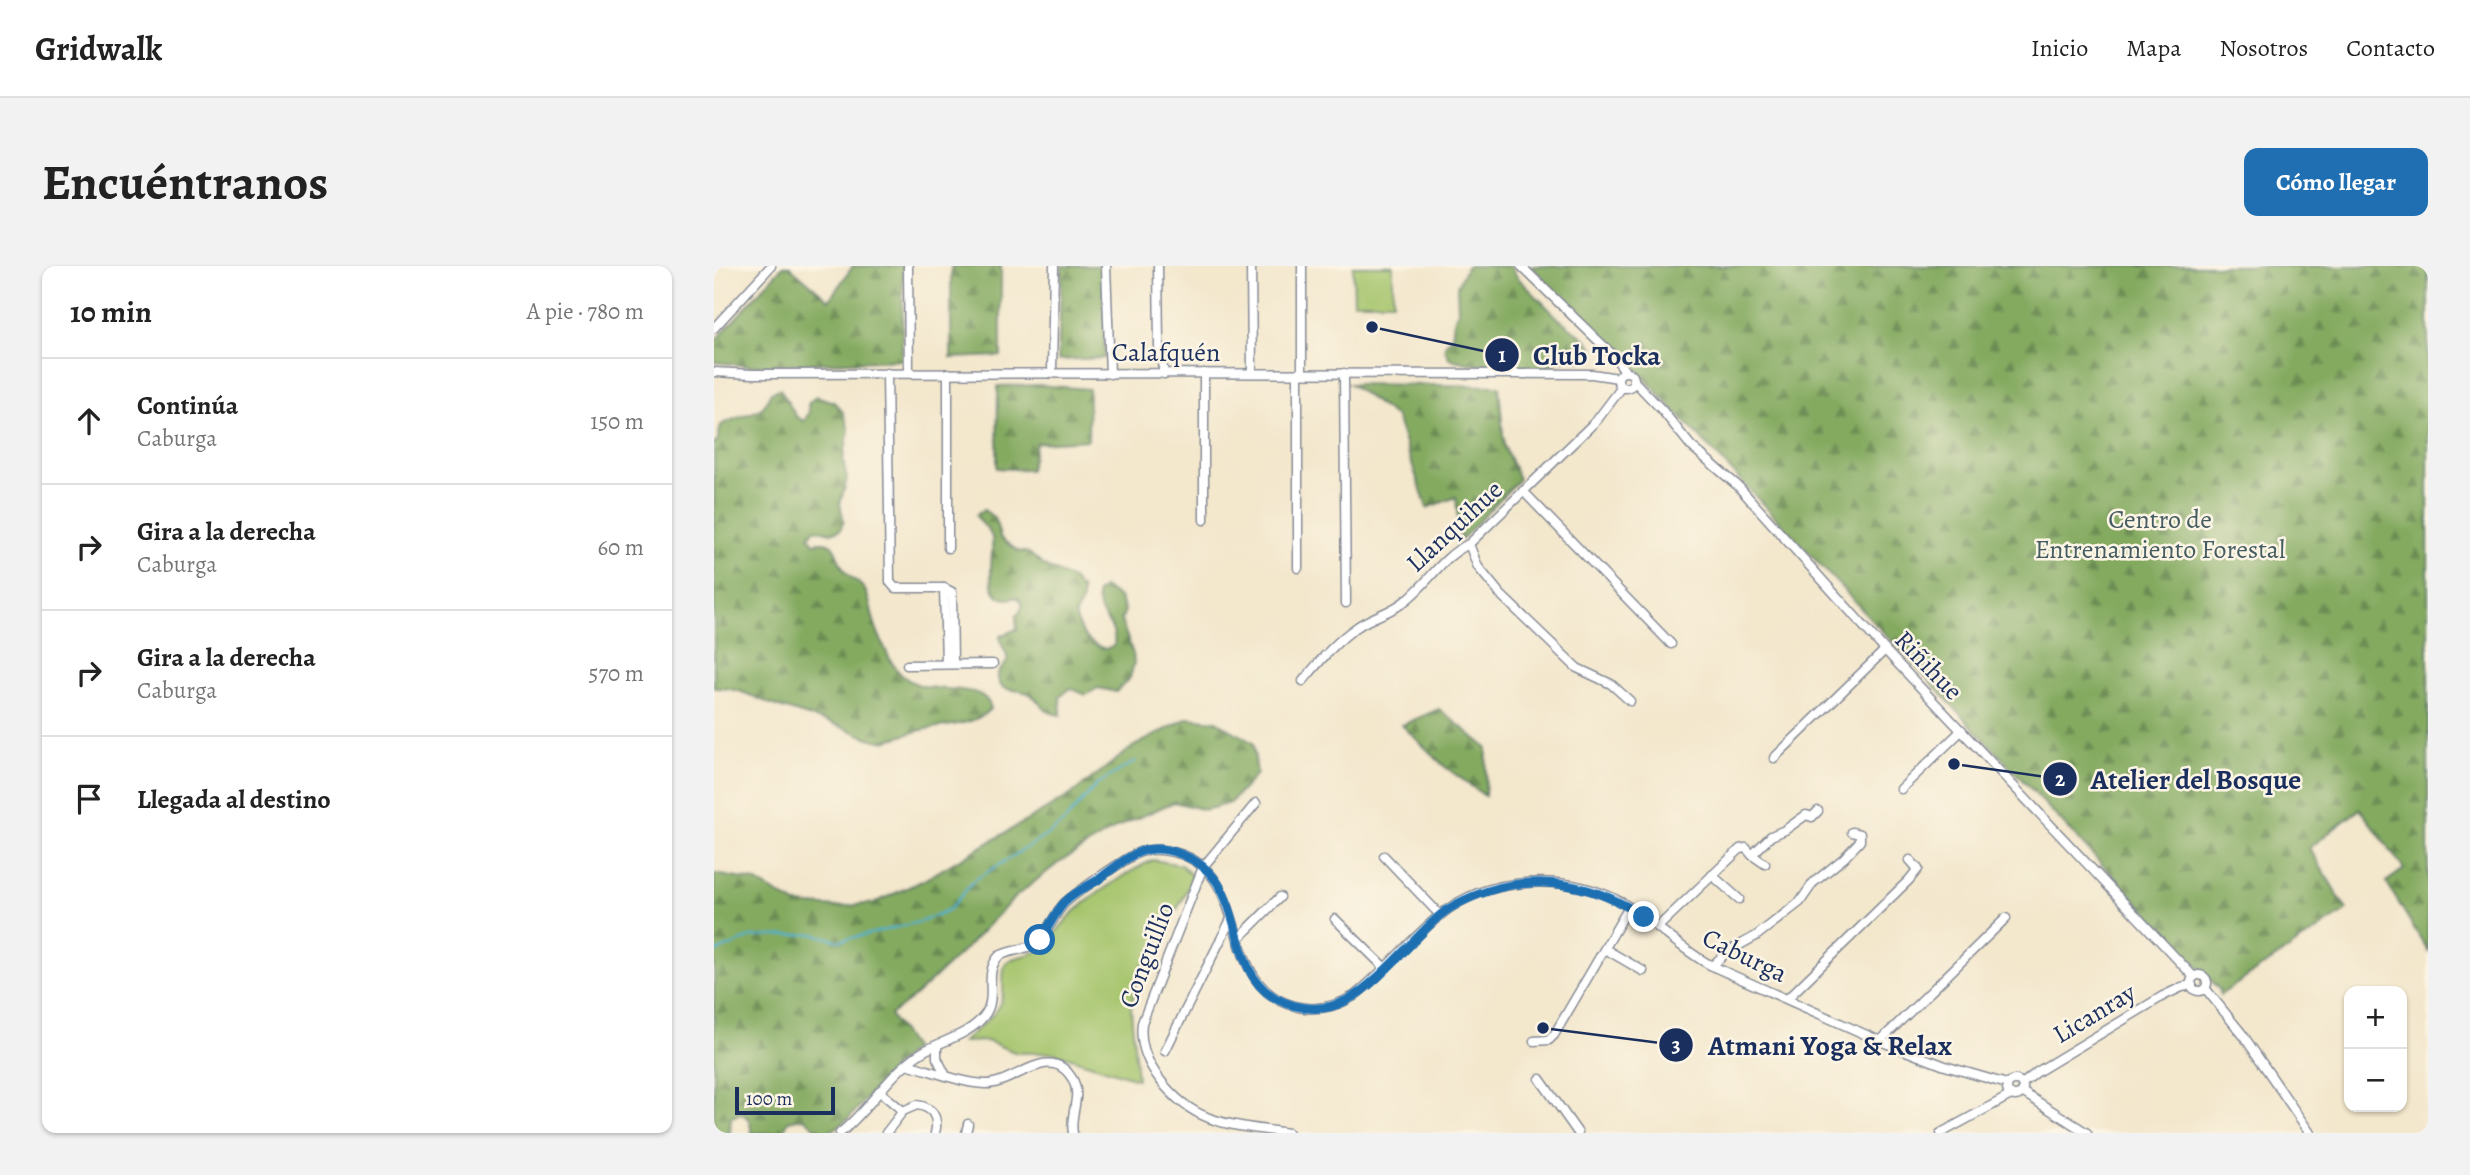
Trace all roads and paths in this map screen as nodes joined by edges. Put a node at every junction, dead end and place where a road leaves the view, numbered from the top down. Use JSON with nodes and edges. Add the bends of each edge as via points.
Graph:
{"nodes":[{"id":1,"x":771,"y":266,"type":"edge"},
{"id":2,"x":908,"y":266,"type":"edge"},
{"id":3,"x":1054,"y":266,"type":"edge"},
{"id":4,"x":1107,"y":266,"type":"edge"},
{"id":5,"x":1158,"y":266,"type":"edge"},
{"id":6,"x":1251,"y":266,"type":"edge"},
{"id":7,"x":1302,"y":266,"type":"edge"},
{"id":8,"x":1521,"y":266,"type":"edge"},
{"id":9,"x":714,"y":328,"type":"edge"},
{"id":10,"x":1625,"y":371,"type":"junction"},
{"id":11,"x":714,"y":372,"type":"edge"},
{"id":12,"x":1052,"y":372,"type":"junction"},
{"id":13,"x":887,"y":373,"type":"junction"},
{"id":14,"x":909,"y":373,"type":"junction"},
{"id":15,"x":948,"y":373,"type":"junction"},
{"id":16,"x":1204,"y":373,"type":"junction"},
{"id":17,"x":1252,"y":373,"type":"junction"},
{"id":18,"x":1300,"y":373,"type":"junction"},
{"id":19,"x":1343,"y":373,"type":"junction"},
{"id":20,"x":1110,"y":374,"type":"junction"},
{"id":21,"x":1164,"y":374,"type":"junction"},
{"id":22,"x":1618,"y":378,"type":"junction"},
{"id":23,"x":1635,"y":382,"type":"junction"},
{"id":24,"x":1622,"y":387,"type":"junction"},
{"id":25,"x":1523,"y":491,"type":"junction"},
{"id":26,"x":1204,"y":520,"type":"dead end"},
{"id":27,"x":1469,"y":544,"type":"junction"},
{"id":28,"x":948,"y":548,"type":"dead end"},
{"id":29,"x":1297,"y":568,"type":"dead end"},
{"id":30,"x":1346,"y":603,"type":"dead end"},
{"id":31,"x":1671,"y":644,"type":"dead end"},
{"id":32,"x":1885,"y":650,"type":"junction"},
{"id":33,"x":949,"y":664,"type":"junction"},
{"id":34,"x":992,"y":664,"type":"dead end"},
{"id":35,"x":906,"y":665,"type":"dead end"},
{"id":36,"x":1303,"y":681,"type":"dead end"},
{"id":37,"x":1630,"y":701,"type":"dead end"},
{"id":38,"x":1962,"y":730,"type":"junction"},
{"id":39,"x":1774,"y":758,"type":"dead end"},
{"id":40,"x":1902,"y":789,"type":"dead end"},
{"id":41,"x":1256,"y":803,"type":"dead end"},
{"id":42,"x":1818,"y":811,"type":"dead end"},
{"id":43,"x":1852,"y":832,"type":"dead end"},
{"id":44,"x":1752,"y":855,"type":"junction"},
{"id":45,"x":1384,"y":856,"type":"dead end"},
{"id":46,"x":1910,"y":860,"type":"dead end"},
{"id":47,"x":1765,"y":864,"type":"dead end"},
{"id":48,"x":1203,"y":867,"type":"junction"},
{"id":49,"x":1712,"y":875,"type":"junction"},
{"id":50,"x":1280,"y":897,"type":"dead end"},
{"id":51,"x":1739,"y":900,"type":"dead end"},
{"id":52,"x":1629,"y":907,"type":"junction"},
{"id":53,"x":1440,"y":915,"type":"junction"},
{"id":54,"x":2006,"y":918,"type":"dead end"},
{"id":55,"x":1231,"y":919,"type":"junction"},
{"id":56,"x":1335,"y":919,"type":"dead end"},
{"id":57,"x":1658,"y":927,"type":"junction"},
{"id":58,"x":1238,"y":939,"type":"junction"},
{"id":59,"x":1605,"y":949,"type":"junction"},
{"id":60,"x":1712,"y":966,"type":"junction"},
{"id":61,"x":1385,"y":968,"type":"junction"},
{"id":62,"x":1643,"y":971,"type":"dead end"},
{"id":63,"x":2193,"y":981,"type":"junction"},
{"id":64,"x":2205,"y":988,"type":"junction"},
{"id":65,"x":1787,"y":999,"type":"junction"},
{"id":66,"x":1534,"y":1041,"type":"dead end"},
{"id":67,"x":1880,"y":1041,"type":"junction"},
{"id":68,"x":937,"y":1046,"type":"junction"},
{"id":69,"x":1165,"y":1051,"type":"dead end"},
{"id":70,"x":906,"y":1064,"type":"junction"},
{"id":71,"x":945,"y":1074,"type":"junction"},
{"id":72,"x":1540,"y":1079,"type":"dead end"},
{"id":73,"x":2007,"y":1084,"type":"junction"},
{"id":74,"x":2022,"y":1088,"type":"junction"},
{"id":75,"x":879,"y":1091,"type":"junction"},
{"id":76,"x":2011,"y":1095,"type":"junction"},
{"id":77,"x":903,"y":1111,"type":"junction"},
{"id":78,"x":1956,"y":1130,"type":"edge"},
{"id":79,"x":840,"y":1133,"type":"edge"},
{"id":80,"x":886,"y":1133,"type":"edge"},
{"id":81,"x":935,"y":1133,"type":"edge"},
{"id":82,"x":1073,"y":1133,"type":"edge"},
{"id":83,"x":1288,"y":1133,"type":"edge"},
{"id":84,"x":1578,"y":1133,"type":"edge"},
{"id":85,"x":1941,"y":1133,"type":"edge"},
{"id":86,"x":2087,"y":1133,"type":"edge"},
{"id":87,"x":2310,"y":1133,"type":"edge"}],
"edges":[{"from":1,"to":9,"type":"street"},
{"from":2,"to":14,"type":"street"},
{"from":3,"to":12,"type":"street"},
{"from":4,"to":20,"type":"street"},
{"from":5,"to":21,"type":"street"},
{"from":6,"to":17,"type":"street"},
{"from":7,"to":18,"type":"street"},
{"from":8,"to":10,"type":"street","name":"Riñihue"},
{"from":10,"to":22,"type":"street"},
{"from":10,"to":23,"type":"street","name":"Riñihue","via":[[1633,374]]},
{"from":11,"to":13,"type":"street","name":"Calafquén"},
{"from":12,"to":15,"type":"street","name":"Calafquén"},
{"from":12,"to":20,"type":"street","name":"Calafquén"},
{"from":13,"to":14,"type":"street","name":"Calafquén"},
{"from":13,"to":33,"type":"street","via":[[890,582],[895,588],[944,588]]},
{"from":14,"to":15,"type":"street","name":"Calafquén"},
{"from":15,"to":28,"type":"street"},
{"from":16,"to":17,"type":"street","name":"Calafquén"},
{"from":16,"to":21,"type":"street","name":"Calafquén"},
{"from":16,"to":26,"type":"street"},
{"from":17,"to":18,"type":"street","name":"Calafquén"},
{"from":18,"to":19,"type":"street","name":"Calafquén"},
{"from":18,"to":29,"type":"street"},
{"from":19,"to":22,"type":"street","name":"Calafquén","via":[[1602,374]]},
{"from":19,"to":30,"type":"street"},
{"from":20,"to":21,"type":"street","name":"Calafquén"},
{"from":22,"to":24,"type":"street"},
{"from":23,"to":24,"type":"street","via":[[1630,388]]},
{"from":23,"to":32,"type":"street","name":"Riñihue","via":[[1691,446],[1746,495]]},
{"from":24,"to":25,"type":"street","name":"Llanquihue","via":[[1597,420]]},
{"from":25,"to":27,"type":"street","name":"Llanquihue"},
{"from":25,"to":31,"type":"street"},
{"from":27,"to":36,"type":"street","name":"Llanquihue","via":[[1443,560],[1407,600],[1356,627]]},
{"from":27,"to":37,"type":"street","via":[[1478,566],[1501,595],[1577,668],[1611,684]]},
{"from":32,"to":38,"type":"street","name":"Riñihue"},
{"from":32,"to":39,"type":"street"},
{"from":33,"to":34,"type":"street"},
{"from":33,"to":35,"type":"street"},
{"from":38,"to":40,"type":"street"},
{"from":38,"to":63,"type":"street","name":"Riñihue"},
{"from":41,"to":48,"type":"street","name":"Conguillio"},
{"from":42,"to":44,"type":"street","via":[[1771,836]]},
{"from":43,"to":60,"type":"street","via":[[1860,834],[1860,841],[1813,883],[1800,901]]},
{"from":44,"to":47,"type":"street"},
{"from":44,"to":49,"type":"street","via":[[1746,848],[1740,849]]},
{"from":45,"to":53,"type":"street"},
{"from":46,"to":65,"type":"street","via":[[1918,869],[1909,880]]},
{"from":48,"to":55,"type":"street","name":"Caburga","via":[[1221,889]]},
{"from":48,"to":68,"type":"street","name":"Caburga","via":[[1175,852],[1138,853],[1068,900],[1040,940],[996,960],[990,980],[992,1000],[981,1019]]},
{"from":48,"to":83,"type":"street","name":"Conguillio","via":[[1142,1023],[1143,1048],[1168,1088],[1201,1115]]},
{"from":49,"to":51,"type":"street"},
{"from":49,"to":57,"type":"street"},
{"from":50,"to":58,"type":"street"},
{"from":52,"to":53,"type":"street","name":"Caburga","via":[[1580,887],[1530,883],[1481,893]]},
{"from":52,"to":57,"type":"street","name":"Caburga"},
{"from":52,"to":59,"type":"street"},
{"from":53,"to":61,"type":"street","name":"Caburga"},
{"from":54,"to":67,"type":"street"},
{"from":55,"to":58,"type":"street","name":"Caburga"},
{"from":55,"to":69,"type":"street"},
{"from":56,"to":61,"type":"street"},
{"from":57,"to":60,"type":"street","name":"Caburga"},
{"from":58,"to":61,"type":"street","name":"Caburga","via":[[1259,985],[1280,1000],[1304,1008],[1346,1001]]},
{"from":59,"to":62,"type":"street"},
{"from":59,"to":66,"type":"street","via":[[1554,1035]]},
{"from":60,"to":65,"type":"street","name":"Caburga"},
{"from":63,"to":64,"type":"street","via":[[2199,990]]},
{"from":63,"to":64,"type":"street","name":"Riñihue","via":[[2200,975],[2206,978]]},
{"from":63,"to":74,"type":"street","name":"Licanray","via":[[2037,1072]]},
{"from":64,"to":87,"type":"street","name":"Riñihue","via":[[2250,1044]]},
{"from":65,"to":67,"type":"street","name":"Caburga"},
{"from":67,"to":73,"type":"street","name":"Caburga"},
{"from":68,"to":70,"type":"street"},
{"from":68,"to":71,"type":"street"},
{"from":70,"to":71,"type":"street"},
{"from":70,"to":75,"type":"street"},
{"from":71,"to":82,"type":"street","via":[[992,1084],[1040,1063],[1060,1067],[1076,1088]]},
{"from":72,"to":84,"type":"street"},
{"from":73,"to":74,"type":"street","name":"Caburga","via":[[2016,1080]]},
{"from":73,"to":76,"type":"street"},
{"from":74,"to":76,"type":"street","via":[[2018,1095]]},
{"from":74,"to":86,"type":"street"},
{"from":75,"to":77,"type":"street"},
{"from":75,"to":79,"type":"street"},
{"from":76,"to":78,"type":"street"},
{"from":77,"to":80,"type":"street"},
{"from":77,"to":81,"type":"street","via":[[917,1105],[928,1108],[937,1121]]},
{"from":78,"to":85,"type":"street"}]}
